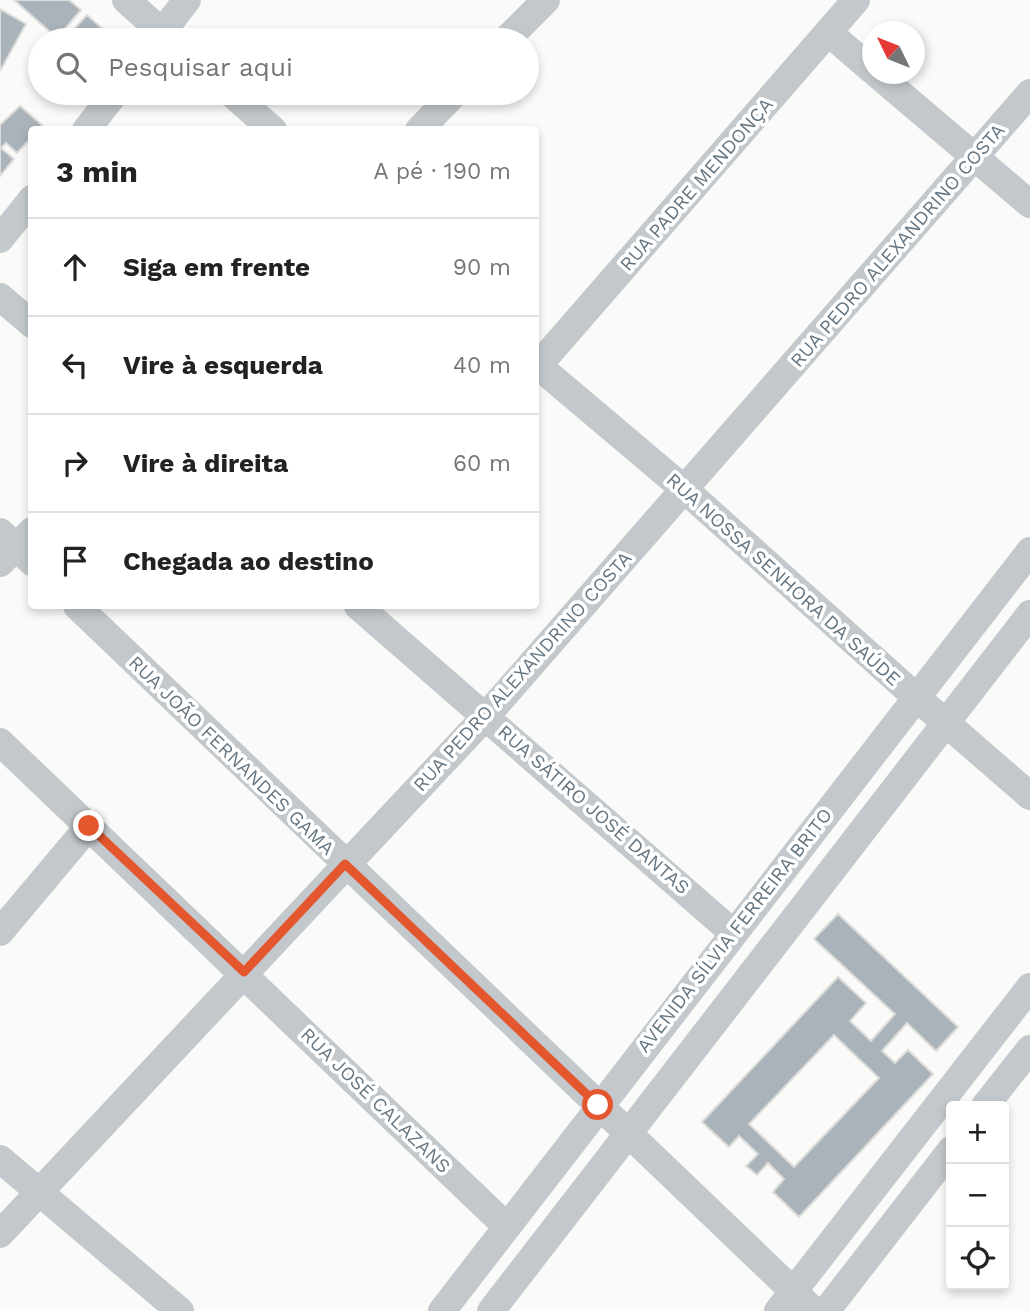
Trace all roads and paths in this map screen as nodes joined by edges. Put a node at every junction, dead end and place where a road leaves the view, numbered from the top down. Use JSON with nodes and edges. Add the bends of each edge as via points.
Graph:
{"nodes":[{"id":1,"x":126,"y":0,"type":"edge"},
{"id":2,"x":187,"y":0,"type":"edge"},
{"id":3,"x":546,"y":0,"type":"edge"},
{"id":4,"x":856,"y":0,"type":"edge"},
{"id":5,"x":153,"y":28,"type":"edge"},
{"id":6,"x":169,"y":28,"type":"edge"},
{"id":7,"x":518,"y":28,"type":"edge"},
{"id":8,"x":828,"y":32,"type":"junction"},
{"id":9,"x":862,"y":61,"type":"edge"},
{"id":10,"x":889,"y":84,"type":"edge"},
{"id":11,"x":1030,"y":93,"type":"edge"},
{"id":12,"x":106,"y":105,"type":"edge"},
{"id":13,"x":245,"y":105,"type":"edge"},
{"id":14,"x":443,"y":105,"type":"edge"},
{"id":15,"x":89,"y":126,"type":"edge"},
{"id":16,"x":268,"y":126,"type":"edge"},
{"id":17,"x":423,"y":126,"type":"edge"},
{"id":18,"x":974,"y":157,"type":"junction"},
{"id":19,"x":28,"y":204,"type":"edge"},
{"id":20,"x":1030,"y":204,"type":"edge"},
{"id":21,"x":0,"y":239,"type":"edge"},
{"id":22,"x":0,"y":297,"type":"edge"},
{"id":23,"x":28,"y":321,"type":"edge"},
{"id":24,"x":539,"y":363,"type":"edge"},
{"id":25,"x":539,"y":368,"type":"edge"},
{"id":26,"x":684,"y":489,"type":"junction"},
{"id":27,"x":1030,"y":551,"type":"edge"},
{"id":28,"x":80,"y":609,"type":"edge"},
{"id":29,"x":362,"y":609,"type":"edge"},
{"id":30,"x":1030,"y":614,"type":"edge"},
{"id":31,"x":916,"y":698,"type":"junction"},
{"id":32,"x":487,"y":715,"type":"junction"},
{"id":33,"x":945,"y":722,"type":"junction"},
{"id":34,"x":0,"y":742,"type":"edge"},
{"id":35,"x":1030,"y":796,"type":"edge"},
{"id":36,"x":89,"y":826,"type":"junction"},
{"id":37,"x":345,"y":864,"type":"junction"},
{"id":38,"x":0,"y":932,"type":"edge"},
{"id":39,"x":732,"y":932,"type":"junction"},
{"id":40,"x":244,"y":972,"type":"junction"},
{"id":41,"x":1030,"y":987,"type":"edge"},
{"id":42,"x":1030,"y":1049,"type":"edge"},
{"id":43,"x":989,"y":1101,"type":"edge"},
{"id":44,"x":598,"y":1105,"type":"junction"},
{"id":45,"x":628,"y":1134,"type":"junction"},
{"id":46,"x":946,"y":1156,"type":"edge"},
{"id":47,"x":0,"y":1159,"type":"edge"},
{"id":48,"x":39,"y":1191,"type":"junction"},
{"id":49,"x":507,"y":1227,"type":"junction"},
{"id":50,"x":0,"y":1234,"type":"edge"},
{"id":51,"x":785,"y":1301,"type":"edge"},
{"id":52,"x":180,"y":1311,"type":"edge"},
{"id":53,"x":442,"y":1311,"type":"edge"},
{"id":54,"x":491,"y":1311,"type":"edge"},
{"id":55,"x":814,"y":1311,"type":"edge"},
{"id":56,"x":826,"y":1311,"type":"edge"}],
"edges":[{"from":1,"to":5,"type":"street"},
{"from":2,"to":6,"type":"street"},
{"from":3,"to":7,"type":"street"},
{"from":4,"to":8,"type":"street","name":"RUA PADRE MENDONÇA"},
{"from":8,"to":9,"type":"street"},
{"from":8,"to":24,"type":"street","name":"RUA PADRE MENDONÇA"},
{"from":10,"to":18,"type":"street"},
{"from":11,"to":18,"type":"street","name":"RUA PEDRO ALEXANDRINO COSTA"},
{"from":12,"to":15,"type":"street"},
{"from":13,"to":16,"type":"street"},
{"from":14,"to":17,"type":"street"},
{"from":18,"to":20,"type":"street"},
{"from":18,"to":26,"type":"street","name":"RUA PEDRO ALEXANDRINO COSTA"},
{"from":19,"to":21,"type":"street"},
{"from":22,"to":23,"type":"street"},
{"from":25,"to":26,"type":"street","name":"RUA NOSSA SENHORA DA SAÚDE"},
{"from":26,"to":31,"type":"street","name":"RUA NOSSA SENHORA DA SAÚDE"},
{"from":26,"to":32,"type":"street","name":"RUA PEDRO ALEXANDRINO COSTA"},
{"from":27,"to":31,"type":"street","name":"AVENIDA SÍLVIA FERREIRA BRITO"},
{"from":28,"to":37,"type":"street","name":"RUA JOÃO FERNANDES GAMA"},
{"from":29,"to":32,"type":"street","name":"RUA SÁTIRO JOSÉ DANTAS"},
{"from":30,"to":33,"type":"street","name":"AVENIDA SÍLVIA FERREIRA BRITO"},
{"from":31,"to":33,"type":"street","name":"RUA NOSSA SENHORA DA SAÚDE"},
{"from":31,"to":39,"type":"street","name":"AVENIDA SÍLVIA FERREIRA BRITO"},
{"from":32,"to":37,"type":"street","name":"RUA PEDRO ALEXANDRINO COSTA"},
{"from":32,"to":39,"type":"street","name":"RUA SÁTIRO JOSÉ DANTAS"},
{"from":33,"to":35,"type":"street","name":"RUA NOSSA SENHORA DA SAÚDE"},
{"from":33,"to":45,"type":"street","name":"AVENIDA SÍLVIA FERREIRA BRITO"},
{"from":34,"to":36,"type":"street","name":"RUA JOSÉ CALAZANS"},
{"from":36,"to":38,"type":"street"},
{"from":36,"to":40,"type":"street","name":"RUA JOSÉ CALAZANS"},
{"from":37,"to":40,"type":"street","name":"RUA PEDRO ALEXANDRINO COSTA"},
{"from":37,"to":44,"type":"street","name":"RUA JOÃO FERNANDES GAMA"},
{"from":39,"to":44,"type":"street","name":"AVENIDA SÍLVIA FERREIRA BRITO"},
{"from":40,"to":48,"type":"street","name":"RUA PEDRO ALEXANDRINO COSTA"},
{"from":40,"to":49,"type":"street","name":"RUA JOSÉ CALAZANS"},
{"from":41,"to":51,"type":"street"},
{"from":42,"to":43,"type":"street"},
{"from":44,"to":45,"type":"street","name":"RUA JOÃO FERNANDES GAMA"},
{"from":44,"to":49,"type":"street","name":"AVENIDA SÍLVIA FERREIRA BRITO"},
{"from":45,"to":51,"type":"street","name":"RUA JOÃO FERNANDES GAMA"},
{"from":45,"to":54,"type":"street","name":"AVENIDA SÍLVIA FERREIRA BRITO"},
{"from":46,"to":56,"type":"street"},
{"from":47,"to":48,"type":"street"},
{"from":48,"to":50,"type":"street","name":"RUA PEDRO ALEXANDRINO COSTA"},
{"from":48,"to":52,"type":"street"},
{"from":49,"to":53,"type":"street","name":"AVENIDA SÍLVIA FERREIRA BRITO"},
{"from":51,"to":55,"type":"street","name":"RUA JOÃO FERNANDES GAMA"}]}
